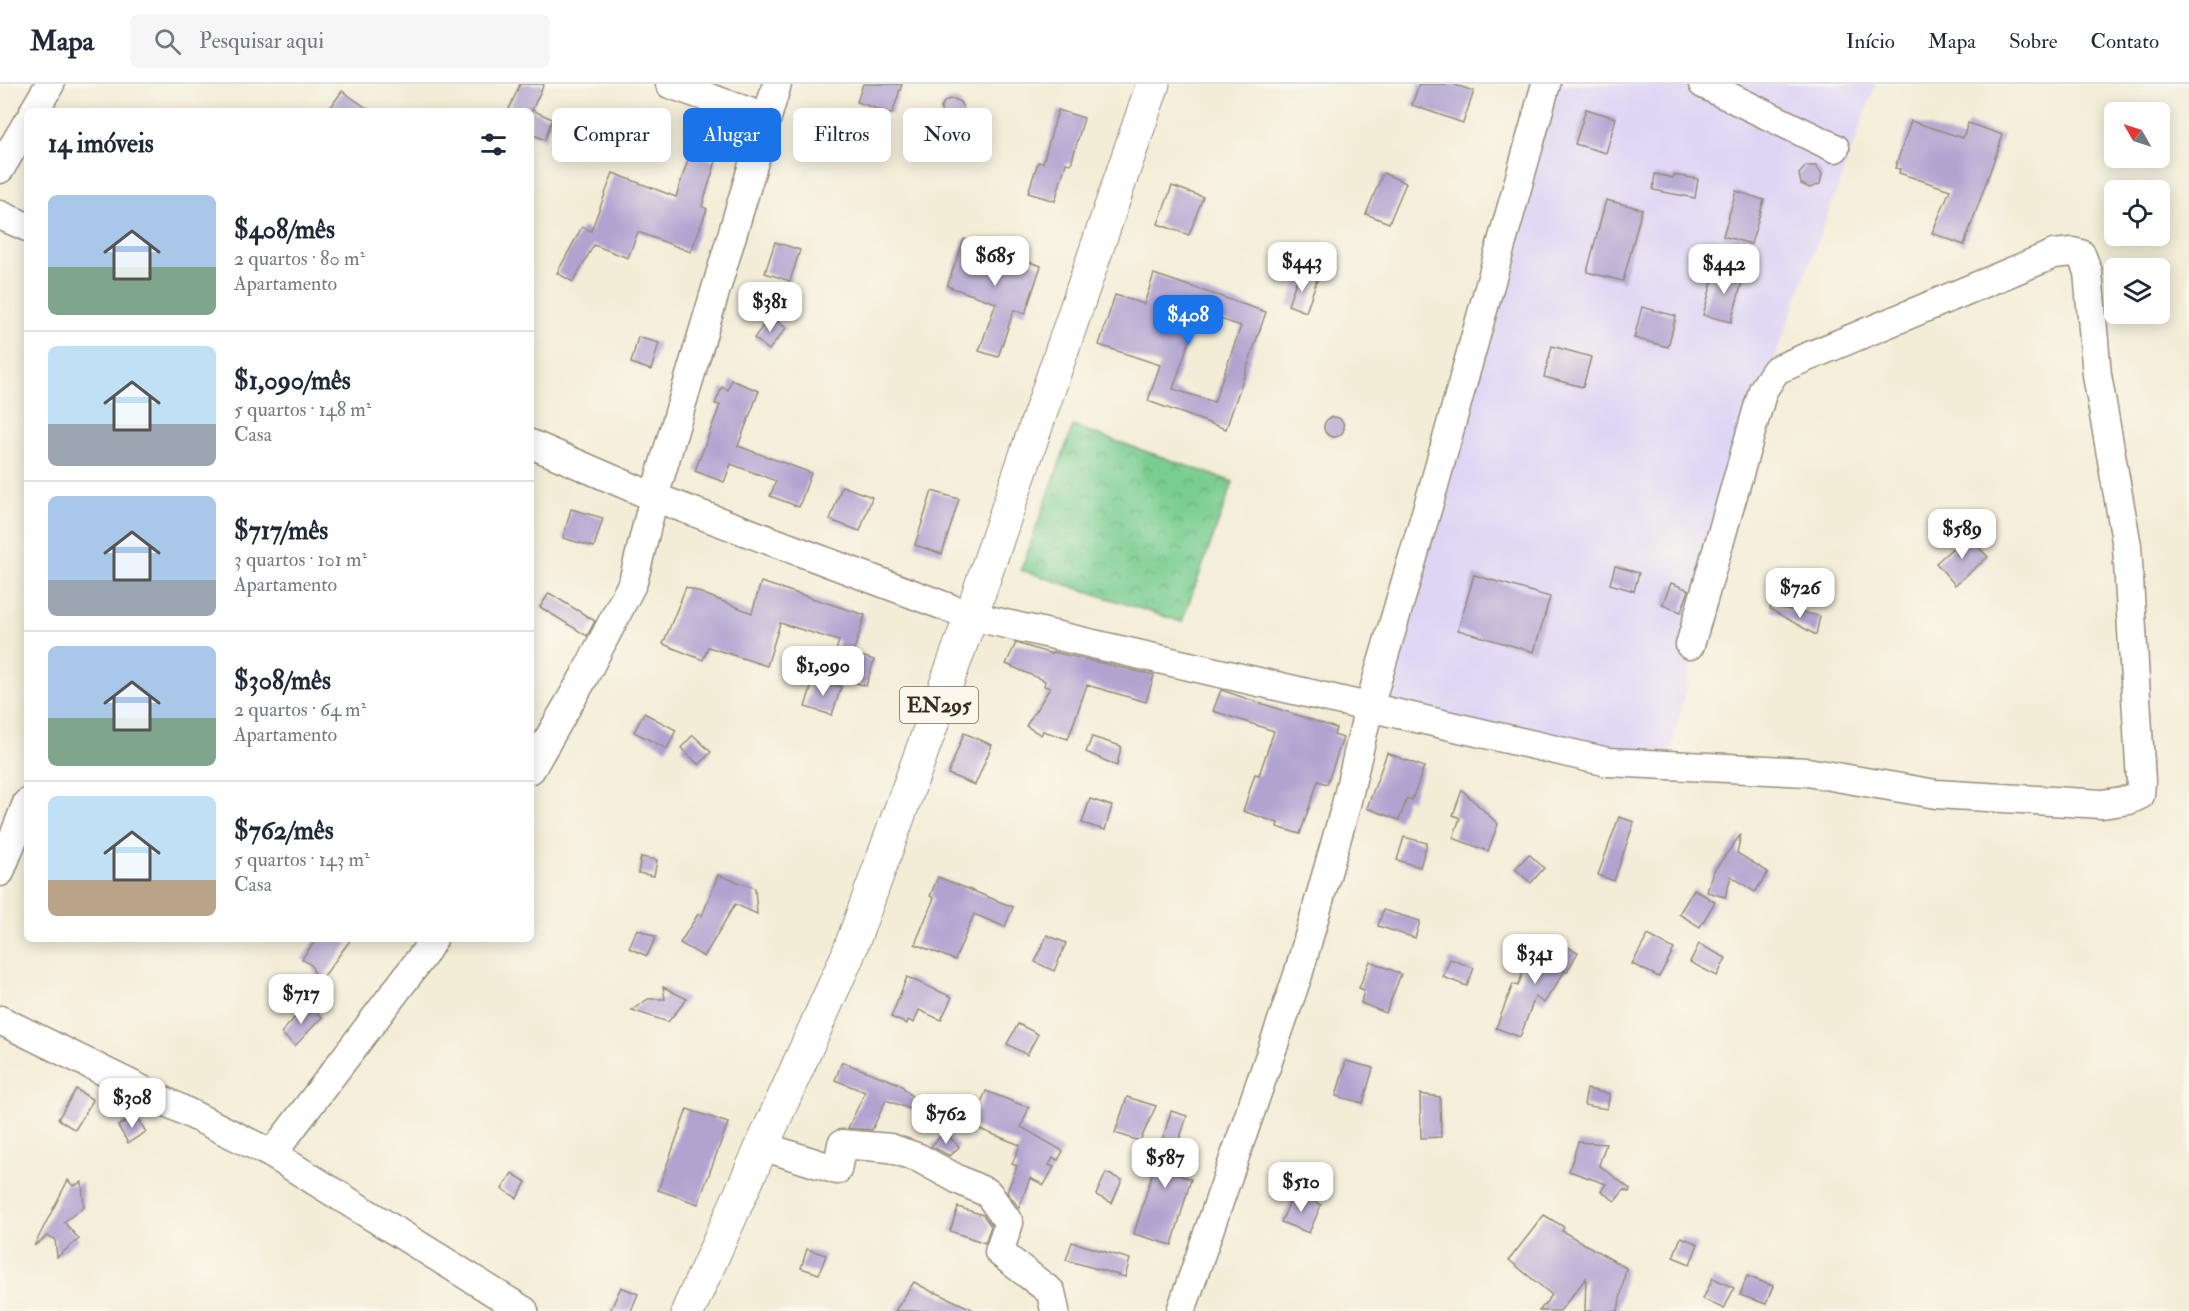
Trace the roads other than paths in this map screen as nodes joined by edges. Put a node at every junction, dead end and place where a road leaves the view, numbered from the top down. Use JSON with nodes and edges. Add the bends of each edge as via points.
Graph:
{"nodes":[{"id":1,"x":50,"y":84,"type":"edge"},
{"id":2,"x":670,"y":84,"type":"edge"},
{"id":3,"x":777,"y":84,"type":"edge"},
{"id":4,"x":1153,"y":84,"type":"edge"},
{"id":5,"x":1546,"y":84,"type":"edge"},
{"id":6,"x":1703,"y":84,"type":"edge"},
{"id":7,"x":36,"y":108,"type":"edge"},
{"id":8,"x":738,"y":108,"type":"edge"},
{"id":9,"x":769,"y":108,"type":"edge"},
{"id":10,"x":24,"y":128,"type":"edge"},
{"id":11,"x":1835,"y":148,"type":"dead end"},
{"id":12,"x":753,"y":162,"type":"edge"},
{"id":13,"x":0,"y":169,"type":"edge"},
{"id":14,"x":0,"y":215,"type":"edge"},
{"id":15,"x":24,"y":226,"type":"edge"},
{"id":16,"x":534,"y":445,"type":"edge"},
{"id":17,"x":654,"y":497,"type":"junction"},
{"id":18,"x":971,"y":616,"type":"junction"},
{"id":19,"x":1690,"y":645,"type":"dead end"},
{"id":20,"x":1370,"y":706,"type":"junction"},
{"id":21,"x":534,"y":765,"type":"edge"},
{"id":22,"x":24,"y":811,"type":"edge"},
{"id":23,"x":0,"y":873,"type":"edge"},
{"id":24,"x":431,"y":942,"type":"edge"},
{"id":25,"x":0,"y":1020,"type":"edge"},
{"id":26,"x":762,"y":1146,"type":"junction"},
{"id":27,"x":272,"y":1154,"type":"junction"},
{"id":28,"x":524,"y":1311,"type":"edge"},
{"id":29,"x":688,"y":1311,"type":"edge"},
{"id":30,"x":1055,"y":1311,"type":"edge"},
{"id":31,"x":1181,"y":1311,"type":"edge"}],
"edges":[{"from":1,"to":7,"type":"street"},
{"from":2,"to":8,"type":"street"},
{"from":3,"to":9,"type":"street"},
{"from":4,"to":18,"type":"main road","number":"EN295"},
{"from":5,"to":20,"type":"street"},
{"from":6,"to":11,"type":"street"},
{"from":10,"to":13,"type":"street"},
{"from":12,"to":17,"type":"street"},
{"from":14,"to":15,"type":"street"},
{"from":16,"to":17,"type":"street"},
{"from":17,"to":18,"type":"street"},
{"from":17,"to":21,"type":"street","via":[[633,582],[585,677]]},
{"from":18,"to":20,"type":"street"},
{"from":18,"to":26,"type":"main road","number":"EN295","via":[[848,955]]},
{"from":19,"to":20,"type":"street","via":[[1763,390],[1776,370],[2054,254],[2081,254],[2088,272],[2097,375],[2127,546],[2140,795],[2090,804],[1936,794],[1807,772],[1608,762]]},
{"from":20,"to":31,"type":"street","via":[[1298,975]]},
{"from":22,"to":23,"type":"street"},
{"from":24,"to":27,"type":"street"},
{"from":25,"to":27,"type":"street"},
{"from":26,"to":29,"type":"main road","number":"EN295"},
{"from":26,"to":30,"type":"street","via":[[837,1170],[842,1144],[890,1148],[988,1192],[1009,1223],[999,1252],[1051,1292]]},
{"from":27,"to":28,"type":"street"}]}
